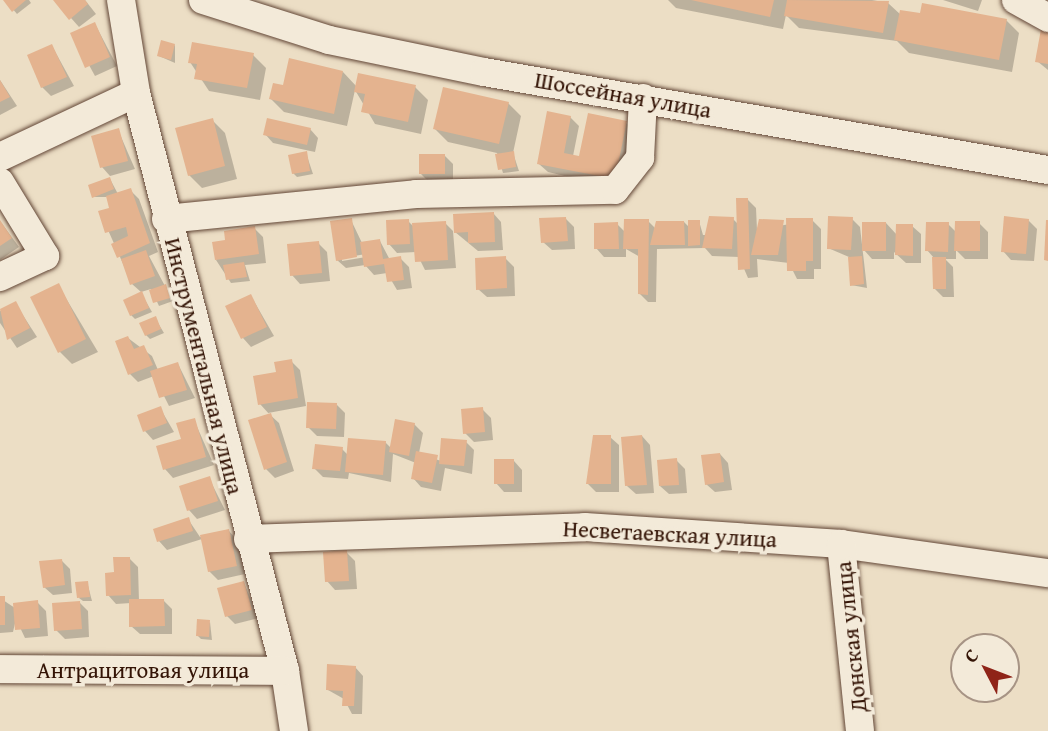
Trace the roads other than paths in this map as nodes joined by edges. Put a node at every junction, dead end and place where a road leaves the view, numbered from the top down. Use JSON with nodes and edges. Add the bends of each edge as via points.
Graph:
{"nodes":[{"id":1,"x":121,"y":0,"type":"edge"},
{"id":2,"x":203,"y":0,"type":"edge"},
{"id":3,"x":1016,"y":0,"type":"edge"},
{"id":4,"x":1048,"y":18,"type":"edge"},
{"id":5,"x":136,"y":93,"type":"junction"},
{"id":6,"x":643,"y":99,"type":"junction"},
{"id":7,"x":0,"y":157,"type":"edge"},
{"id":8,"x":1048,"y":170,"type":"edge"},
{"id":9,"x":0,"y":182,"type":"edge"},
{"id":10,"x":166,"y":219,"type":"junction"},
{"id":11,"x":0,"y":276,"type":"edge"},
{"id":12,"x":248,"y":539,"type":"junction"},
{"id":13,"x":841,"y":544,"type":"junction"},
{"id":14,"x":1048,"y":573,"type":"edge"},
{"id":15,"x":0,"y":669,"type":"edge"},
{"id":16,"x":285,"y":671,"type":"junction"},
{"id":17,"x":294,"y":731,"type":"edge"},
{"id":18,"x":860,"y":731,"type":"edge"}],
"edges":[{"from":1,"to":5,"type":"street","name":"Инструментальная улица"},
{"from":2,"to":6,"type":"street","name":"Шоссейная улица","via":[[329,40]]},
{"from":3,"to":4,"type":"street"},
{"from":5,"to":7,"type":"street"},
{"from":5,"to":10,"type":"street","name":"Инструментальная улица"},
{"from":6,"to":8,"type":"street","name":"Шоссейная улица"},
{"from":6,"to":10,"type":"street","via":[[640,158],[615,190],[415,194]]},
{"from":9,"to":11,"type":"street","via":[[45,256]]},
{"from":10,"to":12,"type":"street","name":"Инструментальная улица"},
{"from":12,"to":13,"type":"street","name":"Несветаевская улица","via":[[585,527]]},
{"from":12,"to":16,"type":"street","name":"Инструментальная улица"},
{"from":13,"to":14,"type":"street","name":"Несветаевская улица"},
{"from":13,"to":18,"type":"street","name":"Донская улица"},
{"from":15,"to":16,"type":"street","name":"Антрацитовая улица"},
{"from":16,"to":17,"type":"street","name":"Инструментальная улица"}]}
